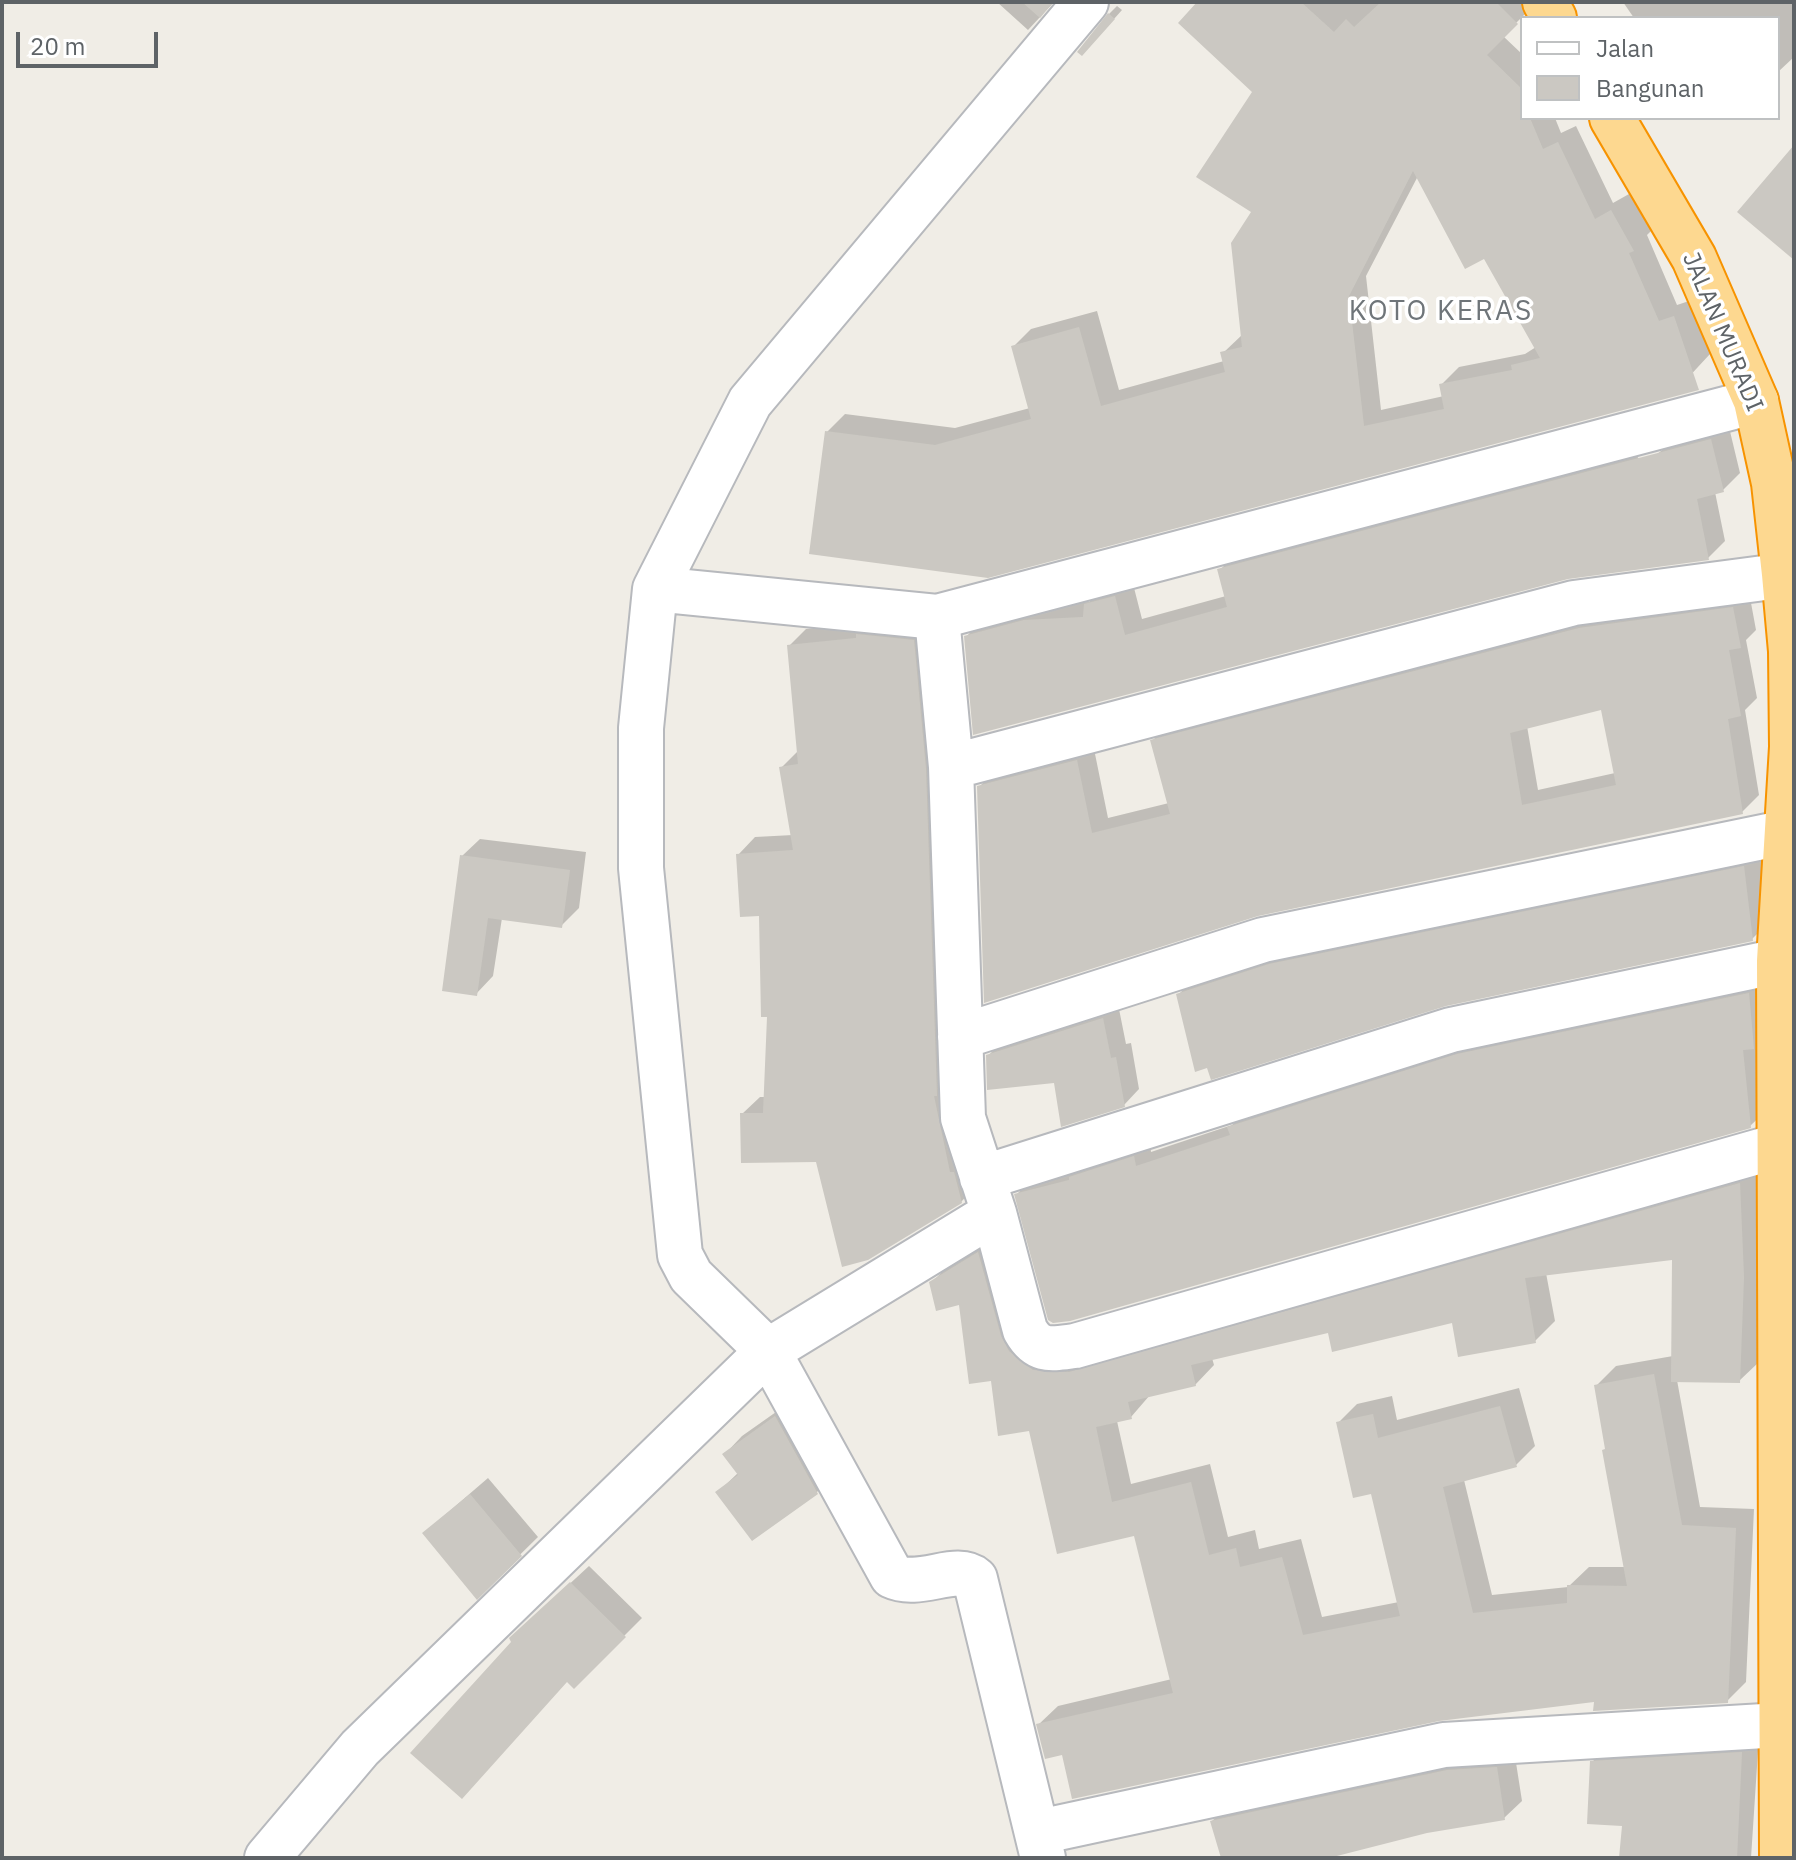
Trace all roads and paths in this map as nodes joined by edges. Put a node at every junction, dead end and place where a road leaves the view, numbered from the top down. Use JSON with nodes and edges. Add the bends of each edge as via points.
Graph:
{"nodes":[{"id":1,"x":1086,"y":2,"type":"edge"},
{"id":2,"x":1613,"y":120,"type":"edge"},
{"id":3,"x":1756,"y":401,"type":"junction"},
{"id":4,"x":1789,"y":574,"type":"edge"},
{"id":5,"x":655,"y":589,"type":"junction"},
{"id":6,"x":937,"y":617,"type":"junction"},
{"id":7,"x":951,"y":767,"type":"junction"},
{"id":8,"x":1787,"y":832,"type":"junction"},
{"id":9,"x":1779,"y":961,"type":"junction"},
{"id":10,"x":960,"y":1037,"type":"junction"},
{"id":11,"x":1786,"y":1052,"type":"edge"},
{"id":12,"x":1778,"y":1146,"type":"junction"},
{"id":13,"x":988,"y":1196,"type":"junction"},
{"id":14,"x":768,"y":1351,"type":"junction"},
{"id":15,"x":1781,"y":1725,"type":"junction"},
{"id":16,"x":1041,"y":1845,"type":"edge"},
{"id":17,"x":267,"y":1858,"type":"edge"},
{"id":18,"x":1782,"y":1858,"type":"edge"}],
"edges":[{"from":1,"to":5,"type":"street","via":[[750,402]]},
{"from":2,"to":3,"type":"highway","name":"JALAN MURADI","via":[[1694,258]]},
{"from":3,"to":4,"type":"highway","name":"JALAN MURADI"},
{"from":3,"to":6,"type":"street"},
{"from":4,"to":7,"type":"street","via":[[1574,603]]},
{"from":4,"to":8,"type":"highway","name":"JALAN MURADI","via":[[1792,747]]},
{"from":5,"to":6,"type":"street"},
{"from":5,"to":14,"type":"street","via":[[641,728],[641,868],[680,1255],[691,1276]]},
{"from":6,"to":7,"type":"street"},
{"from":7,"to":10,"type":"street"},
{"from":8,"to":9,"type":"highway","name":"JALAN MURADI"},
{"from":8,"to":10,"type":"street","via":[[1263,940]]},
{"from":9,"to":11,"type":"highway","name":"JALAN MURADI"},
{"from":9,"to":13,"type":"street","via":[[1451,1030]]},
{"from":10,"to":13,"type":"street","via":[[963,1118]]},
{"from":11,"to":12,"type":"highway","name":"JALAN MURADI"},
{"from":12,"to":13,"type":"street","via":[[1047,1350],[1034,1345],[1025,1330]]},
{"from":12,"to":15,"type":"highway","name":"JALAN MURADI"},
{"from":13,"to":14,"type":"street"},
{"from":14,"to":16,"type":"street","via":[[892,1576],[913,1583],[963,1572],[975,1579]]},
{"from":14,"to":17,"type":"street","via":[[360,1748]]},
{"from":15,"to":16,"type":"street","via":[[1444,1745]]},
{"from":15,"to":18,"type":"highway","name":"JALAN MURADI"}]}
